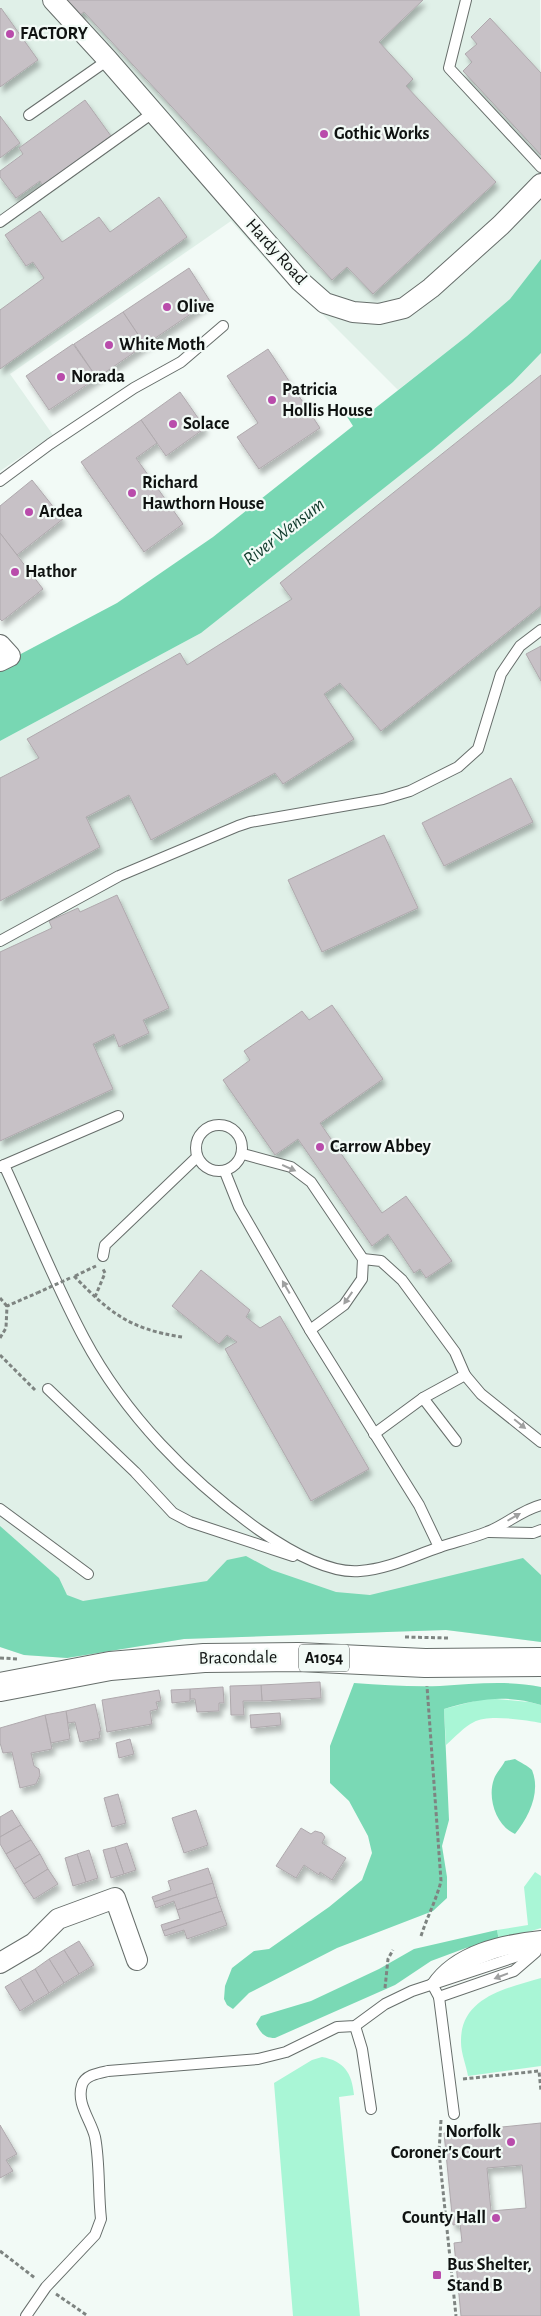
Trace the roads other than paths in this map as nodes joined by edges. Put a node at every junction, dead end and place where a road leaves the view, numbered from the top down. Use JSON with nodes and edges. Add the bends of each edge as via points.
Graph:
{"nodes":[{"id":1,"x":53,"y":0,"type":"edge"},
{"id":2,"x":466,"y":0,"type":"edge"},
{"id":3,"x":108,"y":60,"type":"junction"},
{"id":4,"x":154,"y":112,"type":"junction"},
{"id":5,"x":29,"y":115,"type":"dead end"},
{"id":6,"x":541,"y":167,"type":"edge"},
{"id":7,"x":541,"y":184,"type":"edge"},
{"id":8,"x":0,"y":222,"type":"edge"},
{"id":9,"x":223,"y":326,"type":"dead end"},
{"id":10,"x":0,"y":481,"type":"edge"},
{"id":11,"x":541,"y":630,"type":"edge"},
{"id":12,"x":0,"y":645,"type":"edge"},
{"id":13,"x":0,"y":661,"type":"edge"},
{"id":14,"x":0,"y":941,"type":"edge"},
{"id":15,"x":118,"y":1116,"type":"dead end"},
{"id":16,"x":243,"y":1154,"type":"junction"},
{"id":17,"x":197,"y":1157,"type":"junction"},
{"id":18,"x":2,"y":1166,"type":"edge"},
{"id":19,"x":224,"y":1172,"type":"junction"},
{"id":20,"x":103,"y":1256,"type":"dead end"},
{"id":21,"x":363,"y":1259,"type":"junction"},
{"id":22,"x":310,"y":1330,"type":"junction"},
{"id":23,"x":465,"y":1375,"type":"junction"},
{"id":24,"x":45,"y":1392,"type":"road end"},
{"id":25,"x":423,"y":1398,"type":"junction"},
{"id":26,"x":374,"y":1434,"type":"junction"},
{"id":27,"x":456,"y":1441,"type":"dead end"},
{"id":28,"x":541,"y":1442,"type":"edge"},
{"id":29,"x":541,"y":1505,"type":"edge"},
{"id":30,"x":0,"y":1508,"type":"edge"},
{"id":31,"x":541,"y":1530,"type":"edge"},
{"id":32,"x":488,"y":1532,"type":"junction"},
{"id":33,"x":439,"y":1547,"type":"junction"},
{"id":34,"x":320,"y":1564,"type":"junction"},
{"id":35,"x":88,"y":1574,"type":"dead end"},
{"id":36,"x":541,"y":1662,"type":"edge"},
{"id":37,"x":478,"y":1663,"type":"junction"},
{"id":38,"x":541,"y":1671,"type":"edge"},
{"id":39,"x":0,"y":1687,"type":"edge"},
{"id":40,"x":541,"y":1936,"type":"edge"},
{"id":41,"x":541,"y":1947,"type":"edge"},
{"id":42,"x":137,"y":1960,"type":"dead end"},
{"id":43,"x":0,"y":1963,"type":"edge"},
{"id":44,"x":432,"y":1984,"type":"junction"},
{"id":45,"x":439,"y":1998,"type":"junction"},
{"id":46,"x":354,"y":2026,"type":"junction"},
{"id":47,"x":371,"y":2109,"type":"dead end"},
{"id":48,"x":454,"y":2114,"type":"dead end"},
{"id":49,"x":26,"y":2316,"type":"edge"}],
"edges":[{"from":1,"to":3,"type":"street","name":"Hardy Road"},
{"from":2,"to":6,"type":"lane","via":[[449,68]]},
{"from":3,"to":4,"type":"street","name":"Hardy Road"},
{"from":3,"to":5,"type":"lane"},
{"from":4,"to":7,"type":"street","name":"Hardy Road","via":[[300,281],[325,302],[353,312],[379,314],[404,308],[501,225]]},
{"from":4,"to":8,"type":"lane"},
{"from":9,"to":10,"type":"lane","via":[[181,362],[134,388]]},
{"from":11,"to":14,"type":"lane","via":[[520,646],[501,674],[478,749],[458,767],[383,799],[238,826],[119,876]]},
{"from":12,"to":13,"type":"street","via":[[10,656]]},
{"from":15,"to":18,"type":"lane"},
{"from":16,"to":17,"type":"lane","via":[[239,1135],[222,1125],[203,1131],[196,1146]]},
{"from":16,"to":19,"type":"lane","via":[[236,1166]]},
{"from":16,"to":21,"type":"lane","one_way":true,"via":[[291,1168],[311,1182]]},
{"from":17,"to":19,"type":"lane","via":[[203,1166],[214,1172]]},
{"from":17,"to":20,"type":"lane","via":[[105,1245]]},
{"from":18,"to":34,"type":"lane","via":[[85,1340],[135,1416],[187,1471],[233,1512],[277,1543]]},
{"from":22,"to":19,"type":"lane","one_way":true,"via":[[239,1207]]},
{"from":21,"to":22,"type":"lane","one_way":true,"via":[[362,1279],[344,1304]]},
{"from":21,"to":23,"type":"lane","via":[[381,1261],[402,1280],[455,1352]]},
{"from":22,"to":26,"type":"lane"},
{"from":23,"to":25,"type":"lane"},
{"from":23,"to":28,"type":"lane","one_way":true,"via":[[481,1394]]},
{"from":24,"to":34,"type":"lane","via":[[135,1472],[173,1513],[190,1522]]},
{"from":25,"to":26,"type":"lane"},
{"from":25,"to":27,"type":"lane"},
{"from":26,"to":33,"type":"lane","via":[[419,1505]]},
{"from":32,"to":29,"type":"lane","one_way":true},
{"from":30,"to":35,"type":"lane"},
{"from":31,"to":32,"type":"lane","via":[[533,1533]]},
{"from":32,"to":33,"type":"lane"},
{"from":33,"to":34,"type":"lane","via":[[390,1566],[358,1572]]},
{"from":36,"to":37,"type":"main road","name":"Bracondale","number":"A1054"},
{"from":37,"to":38,"type":"main road","name":"Bracondale","number":"A1054"},
{"from":37,"to":39,"type":"main road","name":"Bracondale","number":"A1054","via":[[298,1657],[196,1658],[110,1666]]},
{"from":40,"to":44,"type":"lane","via":[[470,1952],[440,1971]]},
{"from":41,"to":44,"type":"lane"},
{"from":41,"to":45,"type":"lane","one_way":true,"via":[[514,1971]]},
{"from":42,"to":43,"type":"street","via":[[115,1898],[58,1919],[34,1942]]},
{"from":44,"to":45,"type":"lane"},
{"from":44,"to":46,"type":"lane","via":[[385,2004]]},
{"from":45,"to":48,"type":"lane"},
{"from":46,"to":47,"type":"lane","via":[[362,2049]]},
{"from":46,"to":49,"type":"lane","via":[[337,2027],[286,2052],[258,2059],[108,2071],[82,2083],[85,2116],[95,2136],[99,2229],[46,2287]]}]}
